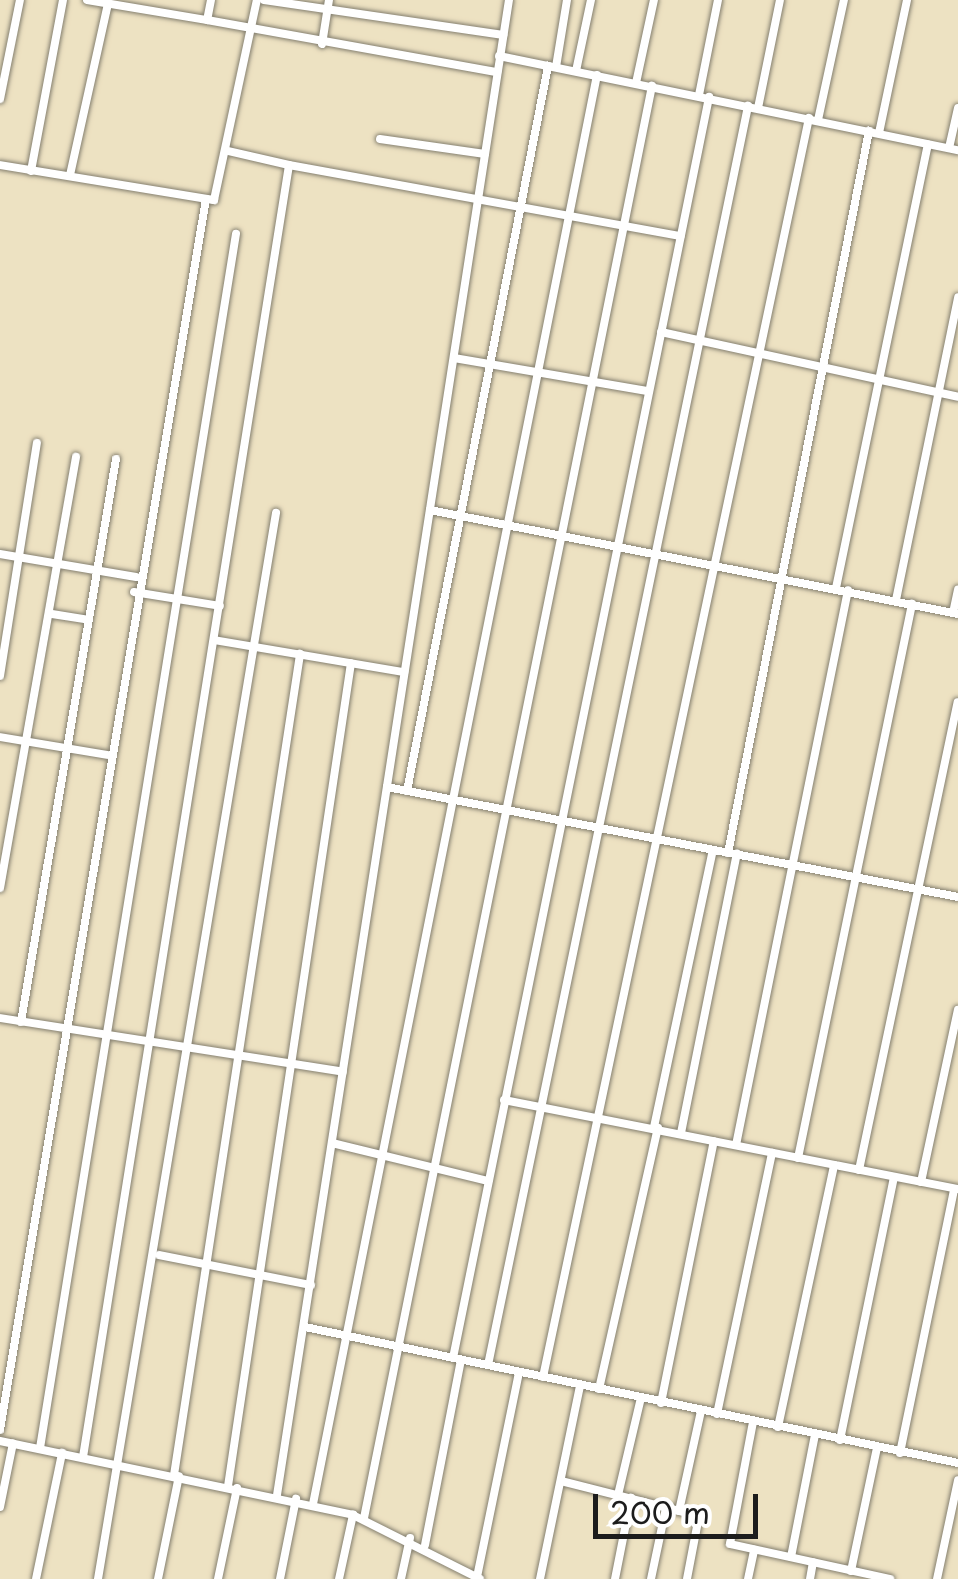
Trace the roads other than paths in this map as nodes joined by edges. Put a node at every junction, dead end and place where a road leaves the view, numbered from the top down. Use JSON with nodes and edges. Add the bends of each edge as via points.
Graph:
{"nodes":[{"id":1,"x":20,"y":0,"type":"edge"},
{"id":2,"x":63,"y":0,"type":"edge"},
{"id":3,"x":87,"y":0,"type":"edge"},
{"id":4,"x":167,"y":0,"type":"edge"},
{"id":5,"x":211,"y":0,"type":"edge"},
{"id":6,"x":260,"y":0,"type":"edge"},
{"id":7,"x":508,"y":0,"type":"edge"},
{"id":8,"x":568,"y":0,"type":"edge"},
{"id":9,"x":591,"y":0,"type":"edge"},
{"id":10,"x":654,"y":0,"type":"edge"},
{"id":11,"x":718,"y":0,"type":"edge"},
{"id":12,"x":780,"y":0,"type":"edge"},
{"id":13,"x":844,"y":0,"type":"edge"},
{"id":14,"x":907,"y":0,"type":"edge"},
{"id":15,"x":124,"y":3,"type":"edge"},
{"id":16,"x":108,"y":4,"type":"junction"},
{"id":17,"x":328,"y":5,"type":"edge"},
{"id":18,"x":165,"y":12,"type":"junction"},
{"id":19,"x":207,"y":20,"type":"junction"},
{"id":20,"x":251,"y":28,"type":"junction"},
{"id":21,"x":503,"y":35,"type":"junction"},
{"id":22,"x":322,"y":44,"type":"junction"},
{"id":23,"x":500,"y":56,"type":"junction"},
{"id":24,"x":552,"y":66,"type":"junction"},
{"id":25,"x":576,"y":71,"type":"junction"},
{"id":26,"x":497,"y":72,"type":"junction"},
{"id":27,"x":598,"y":75,"type":"junction"},
{"id":28,"x":636,"y":83,"type":"junction"},
{"id":29,"x":652,"y":86,"type":"junction"},
{"id":30,"x":698,"y":95,"type":"junction"},
{"id":31,"x":709,"y":97,"type":"junction"},
{"id":32,"x":0,"y":99,"type":"edge"},
{"id":33,"x":753,"y":106,"type":"junction"},
{"id":34,"x":958,"y":108,"type":"edge"},
{"id":35,"x":814,"y":120,"type":"junction"},
{"id":36,"x":874,"y":132,"type":"junction"},
{"id":37,"x":380,"y":138,"type":"dead end"},
{"id":38,"x":928,"y":144,"type":"junction"},
{"id":39,"x":953,"y":149,"type":"edge"},
{"id":40,"x":228,"y":150,"type":"junction"},
{"id":41,"x":485,"y":154,"type":"junction"},
{"id":42,"x":0,"y":165,"type":"edge"},
{"id":43,"x":289,"y":165,"type":"junction"},
{"id":44,"x":31,"y":171,"type":"junction"},
{"id":45,"x":70,"y":175,"type":"junction"},
{"id":46,"x":478,"y":197,"type":"junction"},
{"id":47,"x":206,"y":198,"type":"junction"},
{"id":48,"x":520,"y":205,"type":"junction"},
{"id":49,"x":572,"y":214,"type":"junction"},
{"id":50,"x":625,"y":225,"type":"junction"},
{"id":51,"x":236,"y":234,"type":"dead end"},
{"id":52,"x":681,"y":236,"type":"junction"},
{"id":53,"x":958,"y":297,"type":"edge"},
{"id":54,"x":661,"y":332,"type":"junction"},
{"id":55,"x":699,"y":342,"type":"junction"},
{"id":56,"x":756,"y":354,"type":"junction"},
{"id":57,"x":454,"y":358,"type":"junction"},
{"id":58,"x":490,"y":364,"type":"junction"},
{"id":59,"x":818,"y":367,"type":"junction"},
{"id":60,"x":541,"y":373,"type":"junction"},
{"id":61,"x":876,"y":378,"type":"junction"},
{"id":62,"x":591,"y":382,"type":"junction"},
{"id":63,"x":647,"y":392,"type":"junction"},
{"id":64,"x":937,"y":392,"type":"junction"},
{"id":65,"x":958,"y":397,"type":"edge"},
{"id":66,"x":37,"y":443,"type":"dead end"},
{"id":67,"x":76,"y":457,"type":"dead end"},
{"id":68,"x":116,"y":459,"type":"dead end"},
{"id":69,"x":430,"y":510,"type":"junction"},
{"id":70,"x":276,"y":513,"type":"dead end"},
{"id":71,"x":460,"y":518,"type":"junction"},
{"id":72,"x":510,"y":528,"type":"junction"},
{"id":73,"x":562,"y":539,"type":"junction"},
{"id":74,"x":616,"y":548,"type":"junction"},
{"id":75,"x":0,"y":554,"type":"edge"},
{"id":76,"x":17,"y":556,"type":"junction"},
{"id":77,"x":654,"y":556,"type":"junction"},
{"id":78,"x":57,"y":564,"type":"junction"},
{"id":79,"x":713,"y":568,"type":"junction"},
{"id":80,"x":97,"y":570,"type":"junction"},
{"id":81,"x":779,"y":576,"type":"junction"},
{"id":82,"x":136,"y":577,"type":"junction"},
{"id":83,"x":836,"y":588,"type":"junction"},
{"id":84,"x":848,"y":590,"type":"junction"},
{"id":85,"x":958,"y":590,"type":"edge"},
{"id":86,"x":134,"y":592,"type":"junction"},
{"id":87,"x":178,"y":599,"type":"junction"},
{"id":88,"x":896,"y":600,"type":"junction"},
{"id":89,"x":912,"y":604,"type":"junction"},
{"id":90,"x":220,"y":606,"type":"junction"},
{"id":91,"x":956,"y":613,"type":"edge"},
{"id":92,"x":52,"y":614,"type":"junction"},
{"id":93,"x":88,"y":620,"type":"junction"},
{"id":94,"x":214,"y":640,"type":"junction"},
{"id":95,"x":253,"y":646,"type":"junction"},
{"id":96,"x":300,"y":654,"type":"junction"},
{"id":97,"x":351,"y":663,"type":"junction"},
{"id":98,"x":404,"y":672,"type":"junction"},
{"id":99,"x":0,"y":676,"type":"edge"},
{"id":100,"x":958,"y":702,"type":"edge"},
{"id":101,"x":0,"y":736,"type":"edge"},
{"id":102,"x":27,"y":741,"type":"junction"},
{"id":103,"x":67,"y":748,"type":"junction"},
{"id":104,"x":108,"y":754,"type":"junction"},
{"id":105,"x":387,"y":787,"type":"junction"},
{"id":106,"x":406,"y":791,"type":"junction"},
{"id":107,"x":455,"y":800,"type":"junction"},
{"id":108,"x":506,"y":810,"type":"junction"},
{"id":109,"x":559,"y":820,"type":"junction"},
{"id":110,"x":598,"y":828,"type":"junction"},
{"id":111,"x":658,"y":839,"type":"junction"},
{"id":112,"x":713,"y":850,"type":"junction"},
{"id":113,"x":732,"y":853,"type":"junction"},
{"id":114,"x":797,"y":866,"type":"junction"},
{"id":115,"x":860,"y":878,"type":"junction"},
{"id":116,"x":0,"y":888,"type":"edge"},
{"id":117,"x":918,"y":889,"type":"junction"},
{"id":118,"x":958,"y":897,"type":"edge"},
{"id":119,"x":958,"y":1010,"type":"edge"},
{"id":120,"x":0,"y":1018,"type":"edge"},
{"id":121,"x":21,"y":1022,"type":"junction"},
{"id":122,"x":64,"y":1028,"type":"junction"},
{"id":123,"x":108,"y":1035,"type":"junction"},
{"id":124,"x":150,"y":1042,"type":"junction"},
{"id":125,"x":191,"y":1048,"type":"junction"},
{"id":126,"x":240,"y":1056,"type":"junction"},
{"id":127,"x":291,"y":1064,"type":"junction"},
{"id":128,"x":343,"y":1072,"type":"junction"},
{"id":129,"x":504,"y":1100,"type":"junction"},
{"id":130,"x":540,"y":1105,"type":"junction"},
{"id":131,"x":603,"y":1116,"type":"junction"},
{"id":132,"x":656,"y":1127,"type":"junction"},
{"id":133,"x":681,"y":1133,"type":"junction"},
{"id":134,"x":714,"y":1141,"type":"junction"},
{"id":135,"x":332,"y":1143,"type":"junction"},
{"id":136,"x":736,"y":1146,"type":"junction"},
{"id":137,"x":772,"y":1152,"type":"junction"},
{"id":138,"x":382,"y":1153,"type":"junction"},
{"id":139,"x":798,"y":1158,"type":"junction"},
{"id":140,"x":834,"y":1165,"type":"junction"},
{"id":141,"x":433,"y":1167,"type":"junction"},
{"id":142,"x":859,"y":1170,"type":"junction"},
{"id":143,"x":894,"y":1177,"type":"junction"},
{"id":144,"x":488,"y":1181,"type":"junction"},
{"id":145,"x":921,"y":1182,"type":"junction"},
{"id":146,"x":956,"y":1189,"type":"edge"},
{"id":147,"x":159,"y":1255,"type":"junction"},
{"id":148,"x":210,"y":1265,"type":"junction"},
{"id":149,"x":260,"y":1275,"type":"junction"},
{"id":150,"x":311,"y":1285,"type":"junction"},
{"id":151,"x":305,"y":1326,"type":"junction"},
{"id":152,"x":346,"y":1335,"type":"junction"},
{"id":153,"x":398,"y":1346,"type":"junction"},
{"id":154,"x":457,"y":1359,"type":"junction"},
{"id":155,"x":488,"y":1366,"type":"junction"},
{"id":156,"x":520,"y":1372,"type":"junction"},
{"id":157,"x":543,"y":1377,"type":"junction"},
{"id":158,"x":580,"y":1385,"type":"junction"},
{"id":159,"x":599,"y":1389,"type":"junction"},
{"id":160,"x":641,"y":1398,"type":"junction"},
{"id":161,"x":661,"y":1403,"type":"junction"},
{"id":162,"x":701,"y":1411,"type":"junction"},
{"id":163,"x":717,"y":1414,"type":"junction"},
{"id":164,"x":753,"y":1422,"type":"junction"},
{"id":165,"x":778,"y":1427,"type":"junction"},
{"id":166,"x":0,"y":1430,"type":"edge"},
{"id":167,"x":815,"y":1435,"type":"junction"},
{"id":168,"x":840,"y":1440,"type":"junction"},
{"id":169,"x":0,"y":1441,"type":"edge"},
{"id":170,"x":13,"y":1443,"type":"junction"},
{"id":171,"x":40,"y":1448,"type":"junction"},
{"id":172,"x":877,"y":1448,"type":"junction"},
{"id":173,"x":62,"y":1453,"type":"junction"},
{"id":174,"x":900,"y":1453,"type":"junction"},
{"id":175,"x":83,"y":1457,"type":"junction"},
{"id":176,"x":958,"y":1463,"type":"edge"},
{"id":177,"x":123,"y":1464,"type":"junction"},
{"id":178,"x":177,"y":1476,"type":"junction"},
{"id":179,"x":958,"y":1480,"type":"edge"},
{"id":180,"x":560,"y":1481,"type":"junction"},
{"id":181,"x":232,"y":1487,"type":"junction"},
{"id":182,"x":277,"y":1495,"type":"junction"},
{"id":183,"x":618,"y":1495,"type":"junction"},
{"id":184,"x":632,"y":1498,"type":"junction"},
{"id":185,"x":296,"y":1499,"type":"junction"},
{"id":186,"x":313,"y":1504,"type":"junction"},
{"id":187,"x":0,"y":1506,"type":"edge"},
{"id":188,"x":666,"y":1508,"type":"junction"},
{"id":189,"x":679,"y":1510,"type":"junction"},
{"id":190,"x":352,"y":1515,"type":"junction"},
{"id":191,"x":364,"y":1518,"type":"junction"},
{"id":192,"x":410,"y":1538,"type":"junction"},
{"id":193,"x":425,"y":1544,"type":"junction"},
{"id":194,"x":754,"y":1550,"type":"junction"},
{"id":195,"x":790,"y":1558,"type":"junction"},
{"id":196,"x":813,"y":1562,"type":"junction"},
{"id":197,"x":851,"y":1571,"type":"junction"},
{"id":198,"x":467,"y":1575,"type":"edge"},
{"id":199,"x":478,"y":1578,"type":"edge"},
{"id":200,"x":876,"y":1578,"type":"edge"},
{"id":201,"x":36,"y":1579,"type":"edge"},
{"id":202,"x":98,"y":1579,"type":"edge"},
{"id":203,"x":158,"y":1579,"type":"edge"},
{"id":204,"x":218,"y":1579,"type":"edge"},
{"id":205,"x":280,"y":1579,"type":"edge"},
{"id":206,"x":339,"y":1579,"type":"edge"},
{"id":207,"x":401,"y":1579,"type":"edge"},
{"id":208,"x":540,"y":1579,"type":"edge"},
{"id":209,"x":614,"y":1579,"type":"edge"},
{"id":210,"x":651,"y":1579,"type":"edge"},
{"id":211,"x":687,"y":1579,"type":"edge"},
{"id":212,"x":748,"y":1579,"type":"edge"},
{"id":213,"x":810,"y":1579,"type":"edge"},
{"id":214,"x":890,"y":1579,"type":"edge"},
{"id":215,"x":937,"y":1579,"type":"edge"}],
"edges":[{"from":1,"to":32,"type":"street"},
{"from":2,"to":44,"type":"street"},
{"from":3,"to":16,"type":"street"},
{"from":4,"to":18,"type":"street"},
{"from":5,"to":19,"type":"street"},
{"from":6,"to":17,"type":"street"},
{"from":6,"to":20,"type":"street"},
{"from":7,"to":21,"type":"street"},
{"from":8,"to":24,"type":"street"},
{"from":9,"to":25,"type":"street"},
{"from":10,"to":28,"type":"street"},
{"from":11,"to":30,"type":"street"},
{"from":12,"to":33,"type":"street"},
{"from":13,"to":35,"type":"street"},
{"from":14,"to":36,"type":"street"},
{"from":15,"to":16,"type":"street"},
{"from":15,"to":18,"type":"street"},
{"from":16,"to":45,"type":"street"},
{"from":17,"to":21,"type":"street"},
{"from":17,"to":22,"type":"street"},
{"from":18,"to":19,"type":"street"},
{"from":19,"to":20,"type":"street"},
{"from":20,"to":22,"type":"street"},
{"from":20,"to":40,"type":"street"},
{"from":21,"to":23,"type":"street"},
{"from":22,"to":26,"type":"street"},
{"from":23,"to":24,"type":"street"},
{"from":23,"to":26,"type":"street"},
{"from":24,"to":25,"type":"street"},
{"from":24,"to":48,"type":"street"},
{"from":25,"to":27,"type":"street"},
{"from":26,"to":41,"type":"street"},
{"from":27,"to":28,"type":"street"},
{"from":27,"to":49,"type":"street"},
{"from":28,"to":29,"type":"street"},
{"from":29,"to":30,"type":"street"},
{"from":29,"to":50,"type":"street"},
{"from":30,"to":31,"type":"street"},
{"from":31,"to":33,"type":"street"},
{"from":31,"to":52,"type":"street"},
{"from":33,"to":35,"type":"street"},
{"from":33,"to":55,"type":"street"},
{"from":34,"to":39,"type":"street"},
{"from":35,"to":36,"type":"street"},
{"from":35,"to":56,"type":"street"},
{"from":36,"to":38,"type":"street"},
{"from":36,"to":59,"type":"street"},
{"from":37,"to":41,"type":"street"},
{"from":38,"to":39,"type":"street"},
{"from":38,"to":61,"type":"street"},
{"from":40,"to":43,"type":"street"},
{"from":40,"to":47,"type":"street","via":[[216,197]]},
{"from":41,"to":46,"type":"street"},
{"from":42,"to":44,"type":"street"},
{"from":43,"to":46,"type":"street"},
{"from":43,"to":90,"type":"street"},
{"from":44,"to":45,"type":"street"},
{"from":45,"to":47,"type":"street"},
{"from":46,"to":48,"type":"street"},
{"from":46,"to":57,"type":"street"},
{"from":47,"to":82,"type":"street"},
{"from":48,"to":49,"type":"street"},
{"from":48,"to":58,"type":"street"},
{"from":49,"to":50,"type":"street"},
{"from":49,"to":60,"type":"street"},
{"from":50,"to":52,"type":"street"},
{"from":50,"to":62,"type":"street"},
{"from":51,"to":87,"type":"street"},
{"from":52,"to":54,"type":"street"},
{"from":53,"to":64,"type":"street"},
{"from":54,"to":55,"type":"street"},
{"from":54,"to":63,"type":"street"},
{"from":55,"to":56,"type":"street"},
{"from":55,"to":77,"type":"street"},
{"from":56,"to":59,"type":"street"},
{"from":56,"to":79,"type":"street"},
{"from":57,"to":58,"type":"street"},
{"from":57,"to":69,"type":"street"},
{"from":58,"to":60,"type":"street"},
{"from":58,"to":71,"type":"street"},
{"from":59,"to":61,"type":"street"},
{"from":59,"to":81,"type":"street"},
{"from":60,"to":62,"type":"street"},
{"from":60,"to":72,"type":"street"},
{"from":61,"to":64,"type":"street"},
{"from":61,"to":83,"type":"street"},
{"from":62,"to":63,"type":"street"},
{"from":62,"to":73,"type":"street"},
{"from":63,"to":74,"type":"street"},
{"from":64,"to":65,"type":"street"},
{"from":64,"to":88,"type":"street"},
{"from":66,"to":76,"type":"street"},
{"from":67,"to":78,"type":"street"},
{"from":68,"to":80,"type":"street"},
{"from":69,"to":71,"type":"street"},
{"from":69,"to":98,"type":"street"},
{"from":70,"to":95,"type":"street"},
{"from":71,"to":72,"type":"street"},
{"from":71,"to":106,"type":"street"},
{"from":72,"to":73,"type":"street"},
{"from":72,"to":107,"type":"street"},
{"from":73,"to":74,"type":"street"},
{"from":73,"to":108,"type":"street"},
{"from":74,"to":77,"type":"street"},
{"from":74,"to":109,"type":"street"},
{"from":75,"to":76,"type":"street"},
{"from":76,"to":78,"type":"street"},
{"from":76,"to":99,"type":"street"},
{"from":77,"to":79,"type":"street"},
{"from":77,"to":110,"type":"street"},
{"from":78,"to":80,"type":"street"},
{"from":78,"to":92,"type":"street"},
{"from":79,"to":81,"type":"street"},
{"from":79,"to":111,"type":"street"},
{"from":80,"to":82,"type":"street"},
{"from":80,"to":93,"type":"street"},
{"from":81,"to":83,"type":"street"},
{"from":81,"to":113,"type":"street"},
{"from":82,"to":86,"type":"street"},
{"from":83,"to":84,"type":"street"},
{"from":84,"to":88,"type":"street"},
{"from":84,"to":114,"type":"street"},
{"from":85,"to":91,"type":"street"},
{"from":86,"to":87,"type":"street"},
{"from":86,"to":104,"type":"street"},
{"from":87,"to":90,"type":"street"},
{"from":87,"to":123,"type":"street"},
{"from":88,"to":89,"type":"street"},
{"from":89,"to":91,"type":"street"},
{"from":89,"to":115,"type":"street"},
{"from":90,"to":94,"type":"street"},
{"from":92,"to":93,"type":"street"},
{"from":92,"to":102,"type":"street"},
{"from":93,"to":103,"type":"street"},
{"from":94,"to":95,"type":"street"},
{"from":94,"to":124,"type":"street"},
{"from":95,"to":96,"type":"street"},
{"from":95,"to":125,"type":"street"},
{"from":96,"to":97,"type":"street"},
{"from":96,"to":126,"type":"street"},
{"from":97,"to":98,"type":"street"},
{"from":97,"to":127,"type":"street"},
{"from":98,"to":105,"type":"street"},
{"from":100,"to":117,"type":"street"},
{"from":101,"to":102,"type":"street"},
{"from":102,"to":103,"type":"street"},
{"from":102,"to":116,"type":"street"},
{"from":103,"to":104,"type":"street"},
{"from":103,"to":121,"type":"street"},
{"from":104,"to":122,"type":"street"},
{"from":105,"to":106,"type":"street"},
{"from":105,"to":128,"type":"street"},
{"from":106,"to":107,"type":"street"},
{"from":107,"to":108,"type":"street"},
{"from":107,"to":138,"type":"street"},
{"from":108,"to":109,"type":"street"},
{"from":108,"to":141,"type":"street"},
{"from":109,"to":110,"type":"street"},
{"from":109,"to":129,"type":"street"},
{"from":110,"to":111,"type":"street"},
{"from":110,"to":130,"type":"street"},
{"from":111,"to":112,"type":"street"},
{"from":111,"to":131,"type":"street"},
{"from":112,"to":113,"type":"street"},
{"from":112,"to":132,"type":"street"},
{"from":113,"to":114,"type":"street"},
{"from":113,"to":133,"type":"street"},
{"from":114,"to":115,"type":"street"},
{"from":114,"to":136,"type":"street"},
{"from":115,"to":117,"type":"street"},
{"from":115,"to":139,"type":"street"},
{"from":117,"to":118,"type":"street"},
{"from":117,"to":142,"type":"street"},
{"from":119,"to":145,"type":"street"},
{"from":120,"to":121,"type":"street"},
{"from":121,"to":122,"type":"street"},
{"from":122,"to":123,"type":"street"},
{"from":122,"to":166,"type":"street"},
{"from":123,"to":124,"type":"street"},
{"from":123,"to":171,"type":"street"},
{"from":124,"to":125,"type":"street"},
{"from":124,"to":175,"type":"street"},
{"from":125,"to":126,"type":"street"},
{"from":125,"to":147,"type":"street"},
{"from":126,"to":127,"type":"street"},
{"from":126,"to":148,"type":"street"},
{"from":127,"to":128,"type":"street"},
{"from":127,"to":149,"type":"street"},
{"from":128,"to":135,"type":"street"},
{"from":129,"to":130,"type":"street"},
{"from":129,"to":144,"type":"street"},
{"from":130,"to":131,"type":"street"},
{"from":130,"to":155,"type":"street"},
{"from":131,"to":132,"type":"street"},
{"from":131,"to":157,"type":"street"},
{"from":132,"to":133,"type":"street"},
{"from":132,"to":159,"type":"street"},
{"from":133,"to":134,"type":"street"},
{"from":134,"to":136,"type":"street"},
{"from":134,"to":161,"type":"street"},
{"from":135,"to":138,"type":"street"},
{"from":135,"to":150,"type":"street"},
{"from":136,"to":137,"type":"street"},
{"from":137,"to":139,"type":"street"},
{"from":137,"to":163,"type":"street"},
{"from":138,"to":141,"type":"street"},
{"from":138,"to":152,"type":"street"},
{"from":139,"to":140,"type":"street"},
{"from":140,"to":142,"type":"street"},
{"from":140,"to":165,"type":"street"},
{"from":141,"to":144,"type":"street"},
{"from":141,"to":153,"type":"street"},
{"from":142,"to":143,"type":"street"},
{"from":143,"to":145,"type":"street"},
{"from":143,"to":168,"type":"street"},
{"from":144,"to":154,"type":"street"},
{"from":145,"to":146,"type":"street"},
{"from":146,"to":174,"type":"street"},
{"from":147,"to":148,"type":"street"},
{"from":147,"to":177,"type":"street"},
{"from":148,"to":149,"type":"street"},
{"from":148,"to":178,"type":"street"},
{"from":149,"to":150,"type":"street"},
{"from":149,"to":181,"type":"street"},
{"from":150,"to":151,"type":"street"},
{"from":151,"to":152,"type":"street"},
{"from":151,"to":182,"type":"street"},
{"from":152,"to":153,"type":"street"},
{"from":152,"to":186,"type":"street"},
{"from":153,"to":154,"type":"street"},
{"from":153,"to":191,"type":"street"},
{"from":154,"to":155,"type":"street"},
{"from":154,"to":193,"type":"street"},
{"from":155,"to":156,"type":"street"},
{"from":156,"to":157,"type":"street"},
{"from":156,"to":199,"type":"street"},
{"from":157,"to":158,"type":"street"},
{"from":158,"to":159,"type":"street"},
{"from":158,"to":180,"type":"street"},
{"from":159,"to":160,"type":"street"},
{"from":160,"to":161,"type":"street"},
{"from":160,"to":183,"type":"street"},
{"from":161,"to":162,"type":"street"},
{"from":162,"to":163,"type":"street"},
{"from":162,"to":189,"type":"street"},
{"from":163,"to":164,"type":"street"},
{"from":164,"to":165,"type":"street"},
{"from":164,"to":194,"type":"street","via":[[730,1544]]},
{"from":165,"to":167,"type":"street"},
{"from":167,"to":168,"type":"street"},
{"from":167,"to":195,"type":"street"},
{"from":168,"to":172,"type":"street"},
{"from":169,"to":170,"type":"street"},
{"from":170,"to":171,"type":"street"},
{"from":170,"to":187,"type":"street"},
{"from":171,"to":173,"type":"street"},
{"from":172,"to":174,"type":"street"},
{"from":172,"to":197,"type":"street"},
{"from":173,"to":175,"type":"street"},
{"from":173,"to":201,"type":"street"},
{"from":174,"to":176,"type":"street"},
{"from":175,"to":177,"type":"street"},
{"from":177,"to":178,"type":"street"},
{"from":177,"to":202,"type":"street"},
{"from":178,"to":181,"type":"street"},
{"from":178,"to":203,"type":"street"},
{"from":179,"to":215,"type":"street"},
{"from":180,"to":183,"type":"street"},
{"from":180,"to":208,"type":"street"},
{"from":181,"to":182,"type":"street"},
{"from":181,"to":204,"type":"street"},
{"from":182,"to":185,"type":"street"},
{"from":183,"to":184,"type":"street"},
{"from":184,"to":188,"type":"street"},
{"from":184,"to":209,"type":"street"},
{"from":185,"to":186,"type":"street"},
{"from":185,"to":205,"type":"street"},
{"from":186,"to":190,"type":"street"},
{"from":188,"to":189,"type":"street"},
{"from":188,"to":210,"type":"street"},
{"from":189,"to":211,"type":"street","via":[[700,1516]]},
{"from":190,"to":191,"type":"street"},
{"from":190,"to":206,"type":"street"},
{"from":191,"to":192,"type":"street"},
{"from":192,"to":193,"type":"street"},
{"from":192,"to":207,"type":"street"},
{"from":193,"to":198,"type":"street"},
{"from":194,"to":195,"type":"street"},
{"from":194,"to":212,"type":"street"},
{"from":195,"to":196,"type":"street"},
{"from":196,"to":197,"type":"street"},
{"from":196,"to":213,"type":"street"},
{"from":197,"to":200,"type":"street"},
{"from":198,"to":199,"type":"street"},
{"from":200,"to":214,"type":"street"}]}
